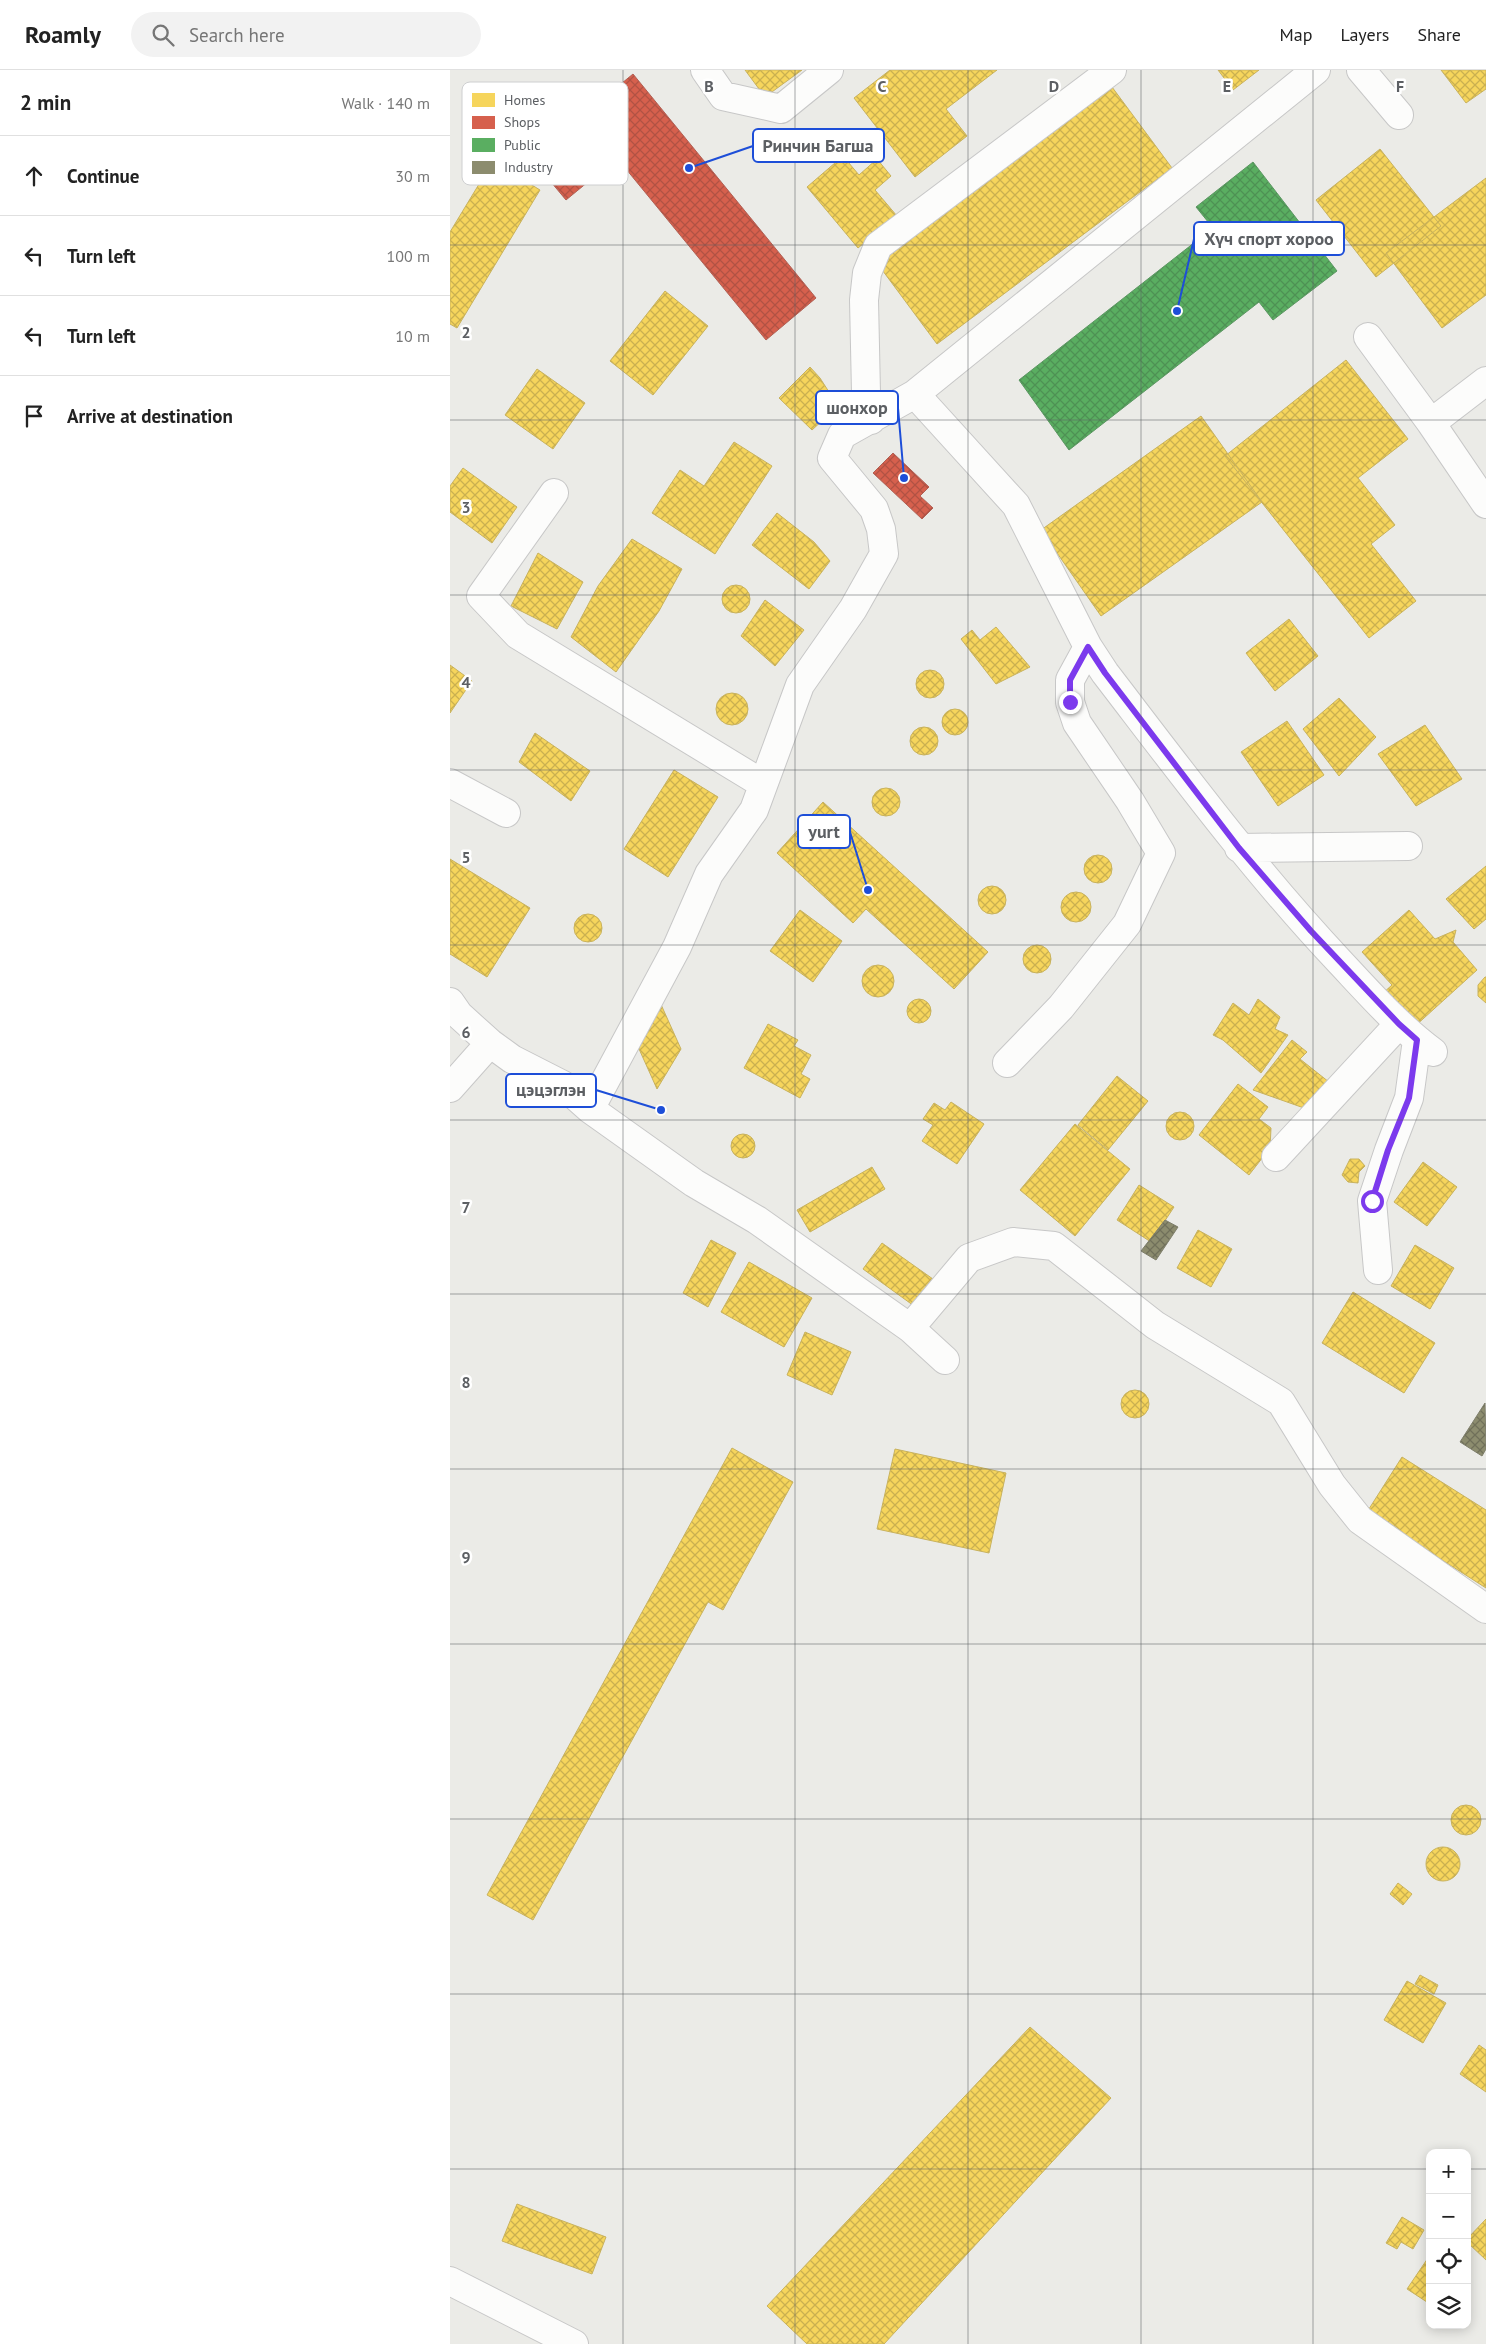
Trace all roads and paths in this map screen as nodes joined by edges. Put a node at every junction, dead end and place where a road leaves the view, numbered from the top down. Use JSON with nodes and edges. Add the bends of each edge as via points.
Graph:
{"nodes":[{"id":1,"x":705,"y":70,"type":"edge"},
{"id":2,"x":830,"y":70,"type":"edge"},
{"id":3,"x":1112,"y":70,"type":"edge"},
{"id":4,"x":1316,"y":70,"type":"edge"},
{"id":5,"x":1361,"y":70,"type":"edge"},
{"id":6,"x":1399,"y":115,"type":"dead end"},
{"id":7,"x":1368,"y":337,"type":"dead end"},
{"id":8,"x":1486,"y":380,"type":"edge"},
{"id":9,"x":916,"y":394,"type":"junction"},
{"id":10,"x":871,"y":420,"type":"junction"},
{"id":11,"x":1431,"y":424,"type":"junction"},
{"id":12,"x":554,"y":493,"type":"dead end"},
{"id":13,"x":1486,"y":504,"type":"edge"},
{"id":14,"x":1088,"y":647,"type":"junction"},
{"id":15,"x":450,"y":783,"type":"edge"},
{"id":16,"x":763,"y":784,"type":"junction"},
{"id":17,"x":506,"y":813,"type":"dead end"},
{"id":18,"x":1408,"y":846,"type":"dead end"},
{"id":19,"x":1239,"y":848,"type":"junction"},
{"id":20,"x":450,"y":1002,"type":"edge"},
{"id":21,"x":1416,"y":1039,"type":"junction"},
{"id":22,"x":490,"y":1043,"type":"junction"},
{"id":23,"x":1007,"y":1063,"type":"dead end"},
{"id":24,"x":450,"y":1088,"type":"edge"},
{"id":25,"x":590,"y":1109,"type":"junction"},
{"id":26,"x":1276,"y":1157,"type":"dead end"},
{"id":27,"x":1378,"y":1270,"type":"dead end"},
{"id":28,"x":910,"y":1328,"type":"junction"},
{"id":29,"x":945,"y":1360,"type":"dead end"},
{"id":30,"x":1486,"y":1608,"type":"edge"},
{"id":31,"x":450,"y":2281,"type":"edge"},
{"id":32,"x":574,"y":2344,"type":"edge"}],
"edges":[{"from":1,"to":2,"type":"street","via":[[723,96],[780,109]]},
{"from":3,"to":10,"type":"street","via":[[878,246],[866,273],[864,300],[866,393]]},
{"from":4,"to":9,"type":"street"},
{"from":5,"to":6,"type":"street"},
{"from":7,"to":11,"type":"street"},
{"from":8,"to":11,"type":"street"},
{"from":9,"to":10,"type":"street"},
{"from":9,"to":14,"type":"street","via":[[1016,505]]},
{"from":10,"to":16,"type":"street","via":[[842,435],[832,458],[874,509],[884,554],[852,609],[800,685]]},
{"from":11,"to":13,"type":"street"},
{"from":12,"to":16,"type":"street","via":[[481,596],[518,635]]},
{"from":14,"to":19,"type":"street"},
{"from":14,"to":23,"type":"street","via":[[1070,680],[1072,709],[1161,853],[1127,924],[1061,1007]]},
{"from":15,"to":17,"type":"street"},
{"from":16,"to":25,"type":"street","via":[[754,810],[709,874],[677,947]]},
{"from":18,"to":19,"type":"street"},
{"from":19,"to":21,"type":"street","via":[[1311,931]]},
{"from":20,"to":22,"type":"street","via":[[459,1015]]},
{"from":21,"to":26,"type":"street"},
{"from":21,"to":27,"type":"street","via":[[1409,1098],[1372,1201]]},
{"from":22,"to":24,"type":"street"},
{"from":22,"to":25,"type":"street","via":[[512,1059],[563,1085]]},
{"from":25,"to":28,"type":"street","via":[[694,1183],[757,1220]]},
{"from":28,"to":29,"type":"street"},
{"from":28,"to":30,"type":"street","via":[[969,1258],[1013,1242],[1054,1246],[1155,1326],[1282,1402],[1332,1485],[1360,1520]]},
{"from":31,"to":32,"type":"street"}]}
